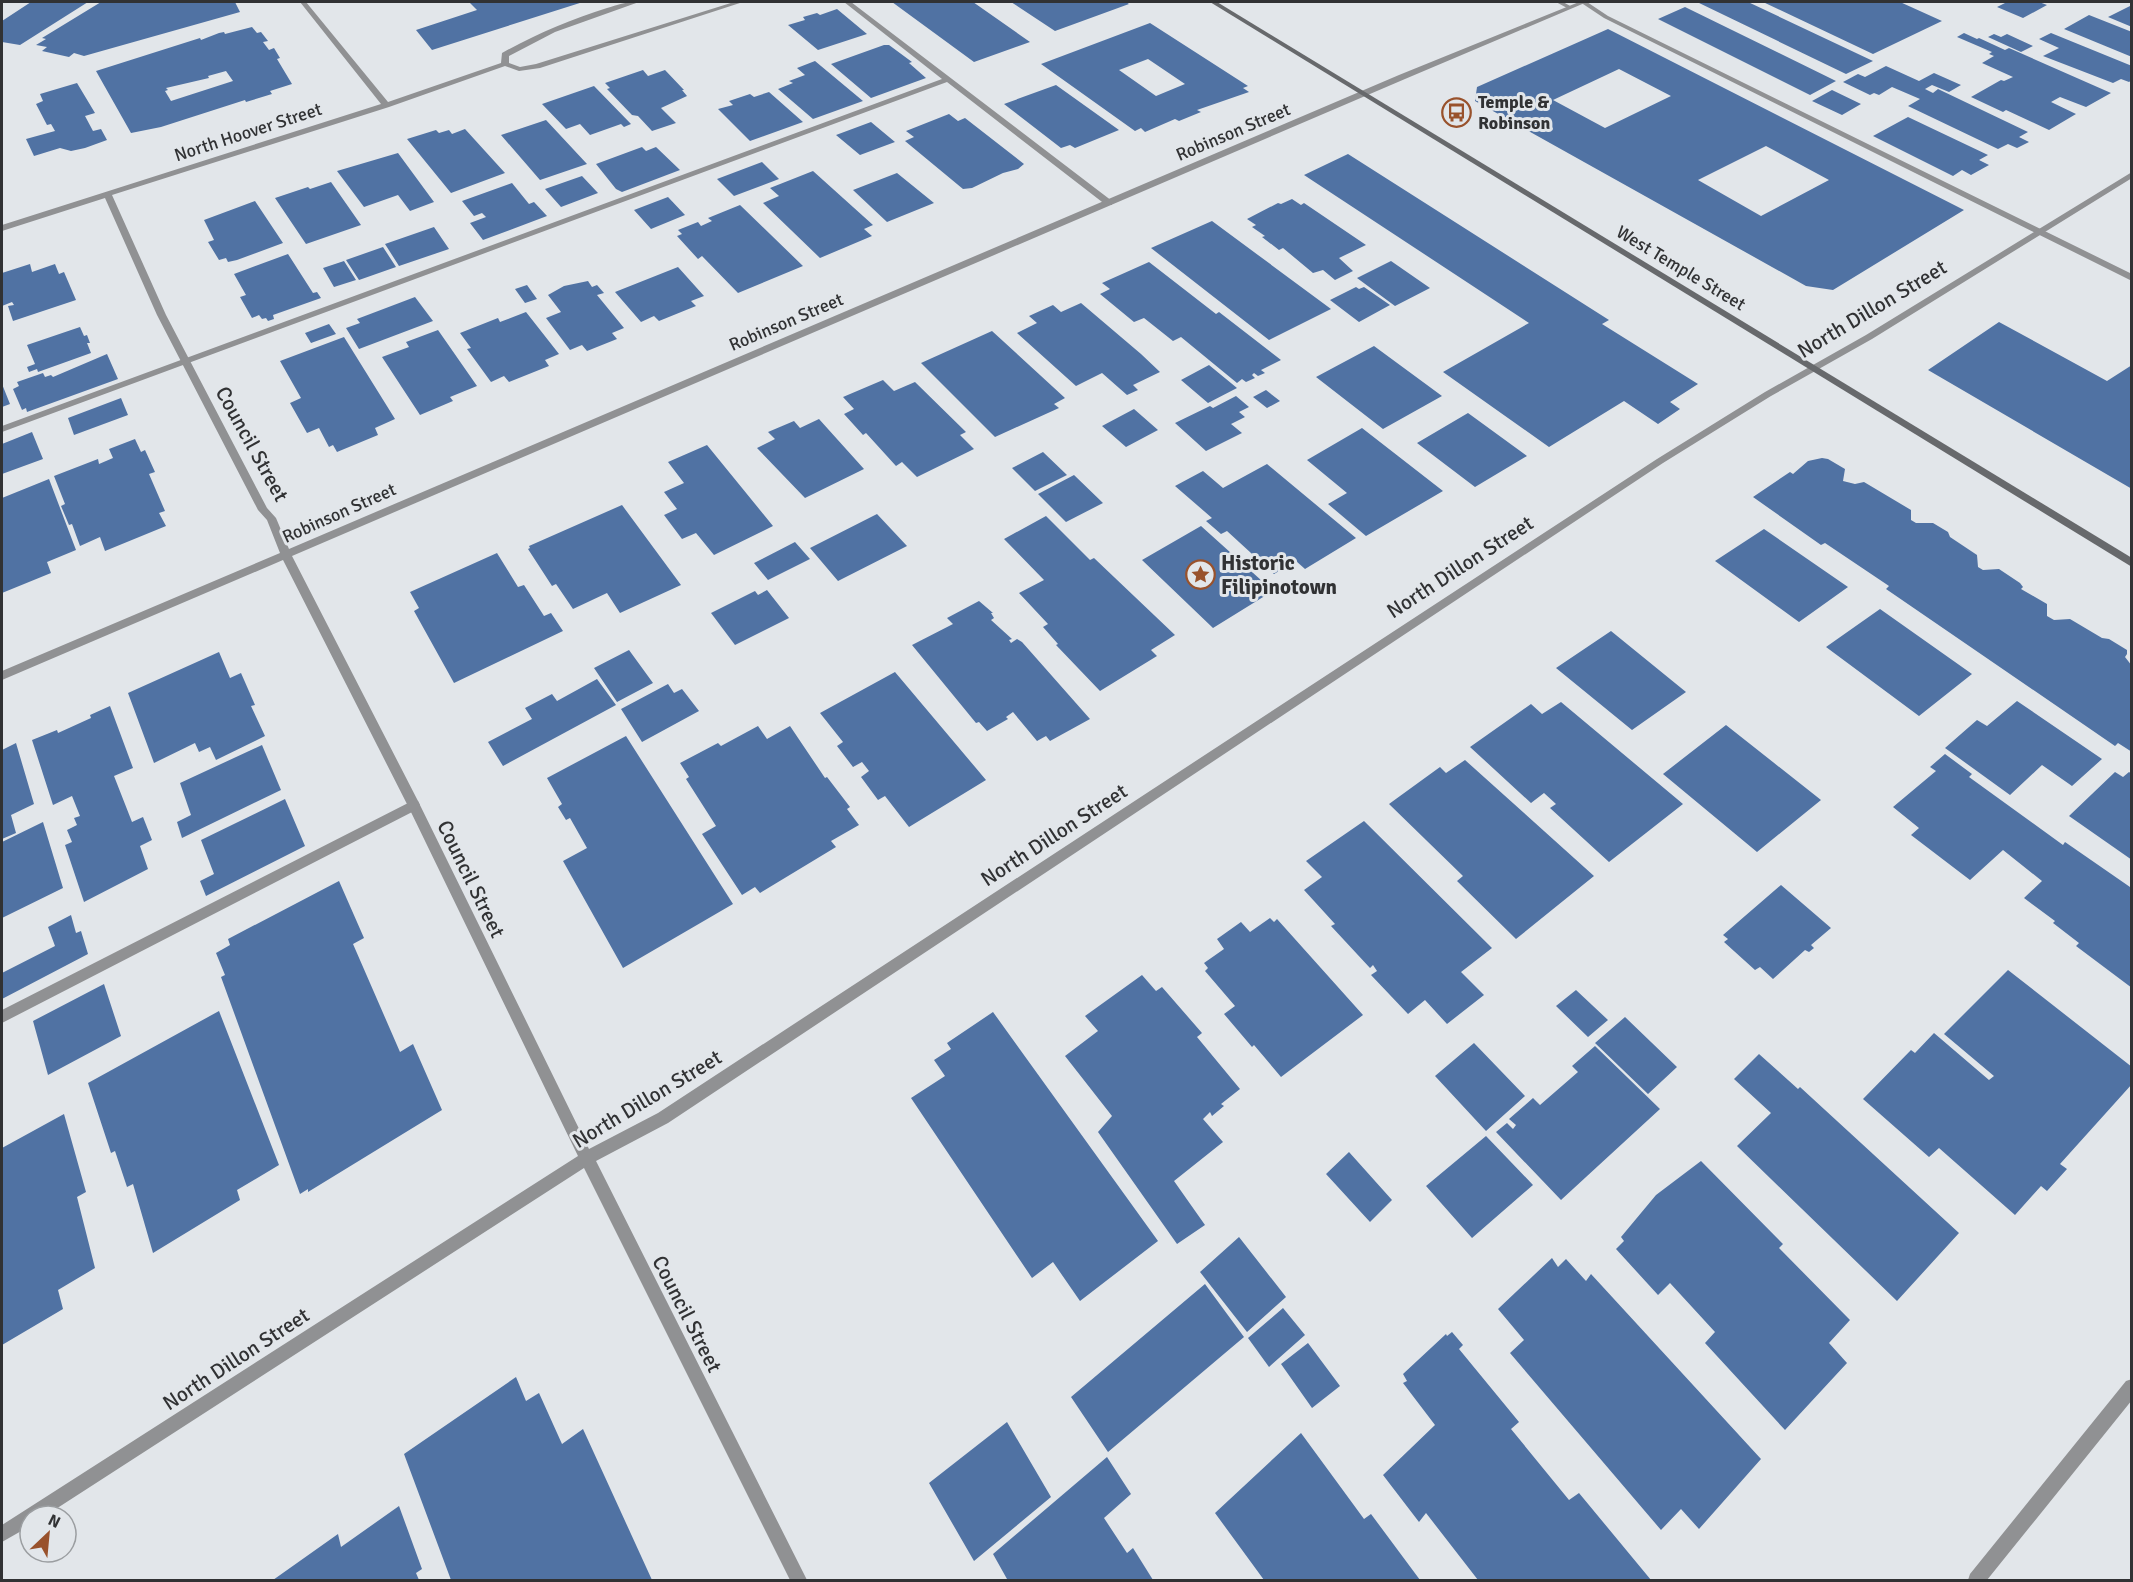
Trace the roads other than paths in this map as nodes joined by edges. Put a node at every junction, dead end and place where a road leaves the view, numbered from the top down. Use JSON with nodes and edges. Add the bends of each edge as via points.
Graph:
{"nodes":[{"id":1,"x":303,"y":2,"type":"edge"},
{"id":2,"x":636,"y":2,"type":"edge"},
{"id":3,"x":740,"y":2,"type":"edge"},
{"id":4,"x":847,"y":2,"type":"edge"},
{"id":5,"x":1213,"y":2,"type":"edge"},
{"id":6,"x":1559,"y":2,"type":"edge"},
{"id":7,"x":1584,"y":2,"type":"edge"},
{"id":8,"x":1569,"y":7,"type":"junction"},
{"id":9,"x":504,"y":64,"type":"junction"},
{"id":10,"x":948,"y":79,"type":"junction"},
{"id":11,"x":1362,"y":94,"type":"junction"},
{"id":12,"x":386,"y":105,"type":"junction"},
{"id":13,"x":2132,"y":174,"type":"edge"},
{"id":14,"x":108,"y":195,"type":"junction"},
{"id":15,"x":1109,"y":203,"type":"junction"},
{"id":16,"x":2,"y":228,"type":"edge"},
{"id":17,"x":2040,"y":232,"type":"junction"},
{"id":18,"x":2132,"y":278,"type":"edge"},
{"id":19,"x":184,"y":363,"type":"junction"},
{"id":20,"x":1814,"y":369,"type":"junction"},
{"id":21,"x":2,"y":429,"type":"edge"},
{"id":22,"x":286,"y":555,"type":"junction"},
{"id":23,"x":2132,"y":563,"type":"edge"},
{"id":24,"x":2,"y":676,"type":"edge"},
{"id":25,"x":414,"y":805,"type":"junction"},
{"id":26,"x":2,"y":1017,"type":"edge"},
{"id":27,"x":587,"y":1158,"type":"junction"},
{"id":28,"x":2132,"y":1387,"type":"edge"},
{"id":29,"x":2,"y":1534,"type":"edge"},
{"id":30,"x":799,"y":1581,"type":"edge"},
{"id":31,"x":1976,"y":1581,"type":"edge"}],
"edges":[{"from":1,"to":12,"type":"street"},
{"from":2,"to":9,"type":"street","name":"North Hoover Street","via":[[525,42],[506,55]]},
{"from":3,"to":9,"type":"street","name":"North Hoover Street","via":[[537,66],[519,69]]},
{"from":4,"to":10,"type":"street"},
{"from":5,"to":11,"type":"main road","name":"West Temple Street"},
{"from":6,"to":8,"type":"street"},
{"from":7,"to":8,"type":"street","name":"Robinson Street"},
{"from":7,"to":17,"type":"street","via":[[1605,16]]},
{"from":8,"to":11,"type":"street","name":"Robinson Street"},
{"from":9,"to":12,"type":"street","name":"North Hoover Street"},
{"from":10,"to":15,"type":"street"},
{"from":10,"to":19,"type":"street"},
{"from":11,"to":15,"type":"street","name":"Robinson Street"},
{"from":11,"to":20,"type":"main road","name":"West Temple Street"},
{"from":12,"to":14,"type":"street","name":"North Hoover Street"},
{"from":13,"to":17,"type":"street","name":"North Dillon Street"},
{"from":14,"to":16,"type":"street","name":"North Hoover Street"},
{"from":14,"to":19,"type":"street","name":"Council Street"},
{"from":15,"to":22,"type":"street","name":"Robinson Street"},
{"from":17,"to":18,"type":"street"},
{"from":17,"to":20,"type":"street","name":"North Dillon Street"},
{"from":19,"to":21,"type":"street"},
{"from":19,"to":22,"type":"street","name":"Council Street","via":[[263,510],[271,518]]},
{"from":20,"to":23,"type":"main road","name":"West Temple Street"},
{"from":20,"to":27,"type":"street","name":"North Dillon Street","via":[[1660,461],[663,1118]]},
{"from":22,"to":24,"type":"street","name":"Robinson Street"},
{"from":22,"to":25,"type":"street","name":"Council Street"},
{"from":25,"to":26,"type":"street"},
{"from":25,"to":27,"type":"street","name":"Council Street"},
{"from":27,"to":29,"type":"street","name":"North Dillon Street"},
{"from":27,"to":30,"type":"street","name":"Council Street"},
{"from":28,"to":31,"type":"street"}]}
